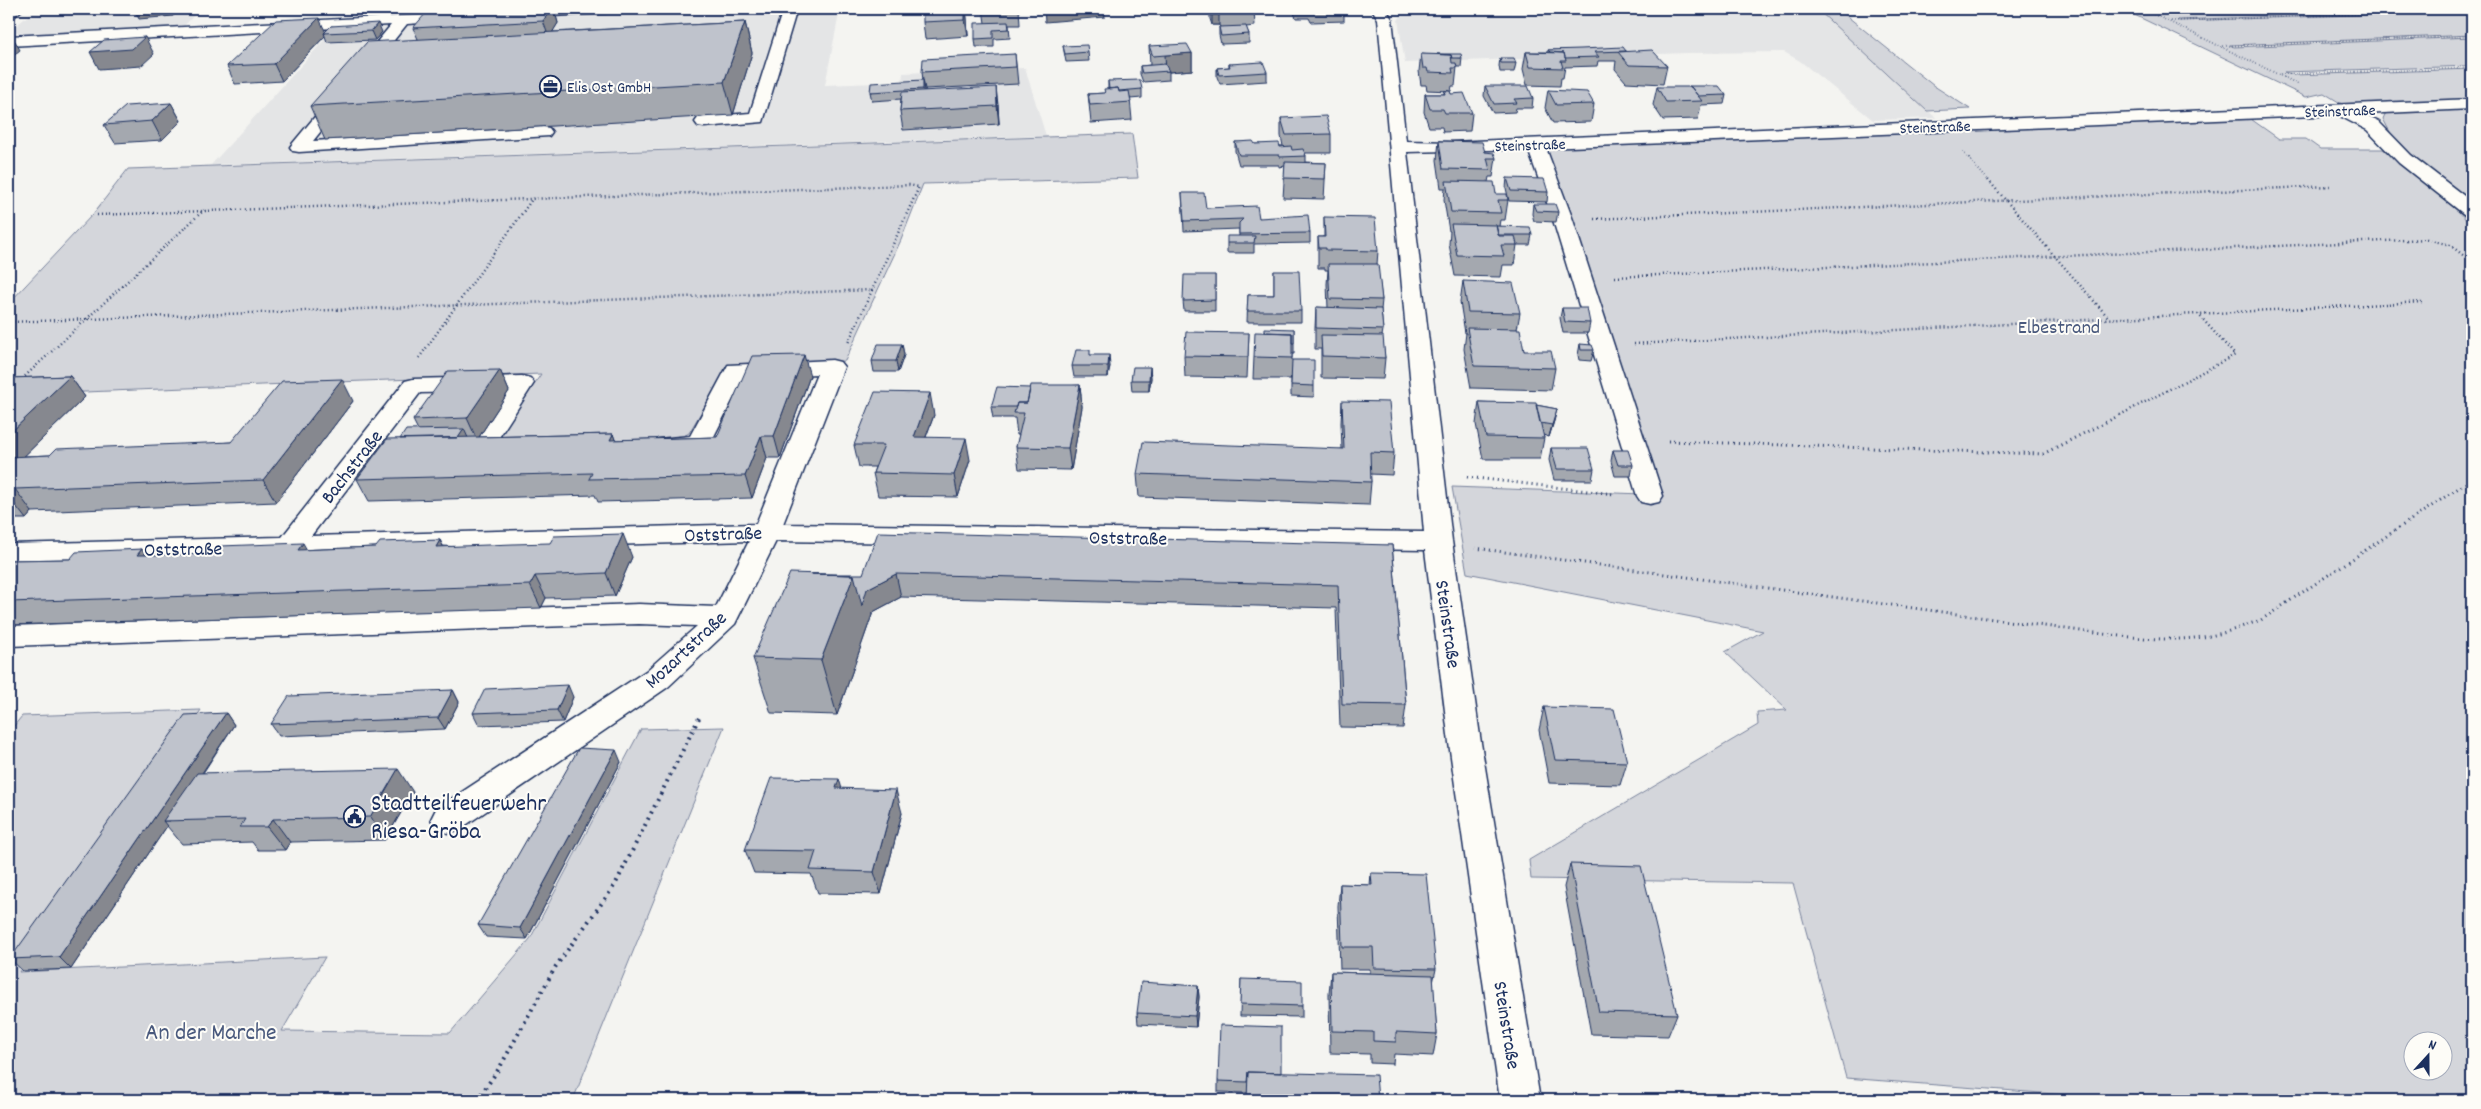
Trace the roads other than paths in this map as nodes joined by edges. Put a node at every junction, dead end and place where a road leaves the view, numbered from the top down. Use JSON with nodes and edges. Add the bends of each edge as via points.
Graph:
{"nodes":[{"id":1,"x":16,"y":9,"type":"edge"},
{"id":2,"x":606,"y":9,"type":"edge"},
{"id":3,"x":790,"y":9,"type":"edge"},
{"id":4,"x":1379,"y":9,"type":"edge"},
{"id":5,"x":9,"y":14,"type":"edge"},
{"id":6,"x":500,"y":14,"type":"edge"},
{"id":7,"x":471,"y":16,"type":"edge"},
{"id":8,"x":403,"y":20,"type":"junction"},
{"id":9,"x":9,"y":41,"type":"edge"},
{"id":10,"x":2472,"y":104,"type":"edge"},
{"id":11,"x":2342,"y":110,"type":"junction"},
{"id":12,"x":704,"y":122,"type":"dead end"},
{"id":13,"x":543,"y":132,"type":"dead end"},
{"id":14,"x":1535,"y":143,"type":"junction"},
{"id":15,"x":1398,"y":146,"type":"junction"},
{"id":16,"x":2472,"y":211,"type":"edge"},
{"id":17,"x":642,"y":445,"type":"edge"},
{"id":18,"x":519,"y":449,"type":"edge"},
{"id":19,"x":1650,"y":496,"type":"road end"},
{"id":20,"x":767,"y":532,"type":"junction"},
{"id":21,"x":1438,"y":542,"type":"junction"},
{"id":22,"x":289,"y":546,"type":"junction"},
{"id":23,"x":9,"y":553,"type":"edge"},
{"id":24,"x":725,"y":618,"type":"junction"},
{"id":25,"x":9,"y":636,"type":"edge"},
{"id":26,"x":448,"y":819,"type":"dead end"},
{"id":27,"x":1520,"y":1100,"type":"edge"}],
"edges":[{"from":1,"to":5,"type":"street"},
{"from":2,"to":6,"type":"street"},
{"from":3,"to":12,"type":"street","via":[[757,118]]},
{"from":4,"to":15,"type":"street","name":"Steinstraße","via":[[1385,19]]},
{"from":7,"to":8,"type":"street"},
{"from":8,"to":9,"type":"street"},
{"from":8,"to":13,"type":"street","via":[[299,147]]},
{"from":10,"to":11,"type":"street","name":"Steinstraße"},
{"from":11,"to":14,"type":"street","name":"Steinstraße"},
{"from":11,"to":16,"type":"street","via":[[2373,126],[2405,159]]},
{"from":14,"to":15,"type":"street","name":"Steinstraße"},
{"from":14,"to":19,"type":"street","via":[[1563,220]]},
{"from":15,"to":21,"type":"street","name":"Steinstraße"},
{"from":17,"to":20,"type":"street","name":"Mozartstraße","via":[[699,443],[736,370],[832,367]]},
{"from":18,"to":22,"type":"street","name":"Bachstraße","via":[[479,450],[522,383],[413,386]]},
{"from":20,"to":21,"type":"street","name":"Oststraße"},
{"from":20,"to":22,"type":"street","name":"Oststraße"},
{"from":20,"to":24,"type":"street","name":"Mozartstraße"},
{"from":21,"to":27,"type":"street","name":"Steinstraße"},
{"from":22,"to":23,"type":"street","name":"Oststraße"},
{"from":24,"to":25,"type":"street","via":[[639,614]]},
{"from":24,"to":26,"type":"street","name":"Mozartstraße","via":[[657,680]]}]}
